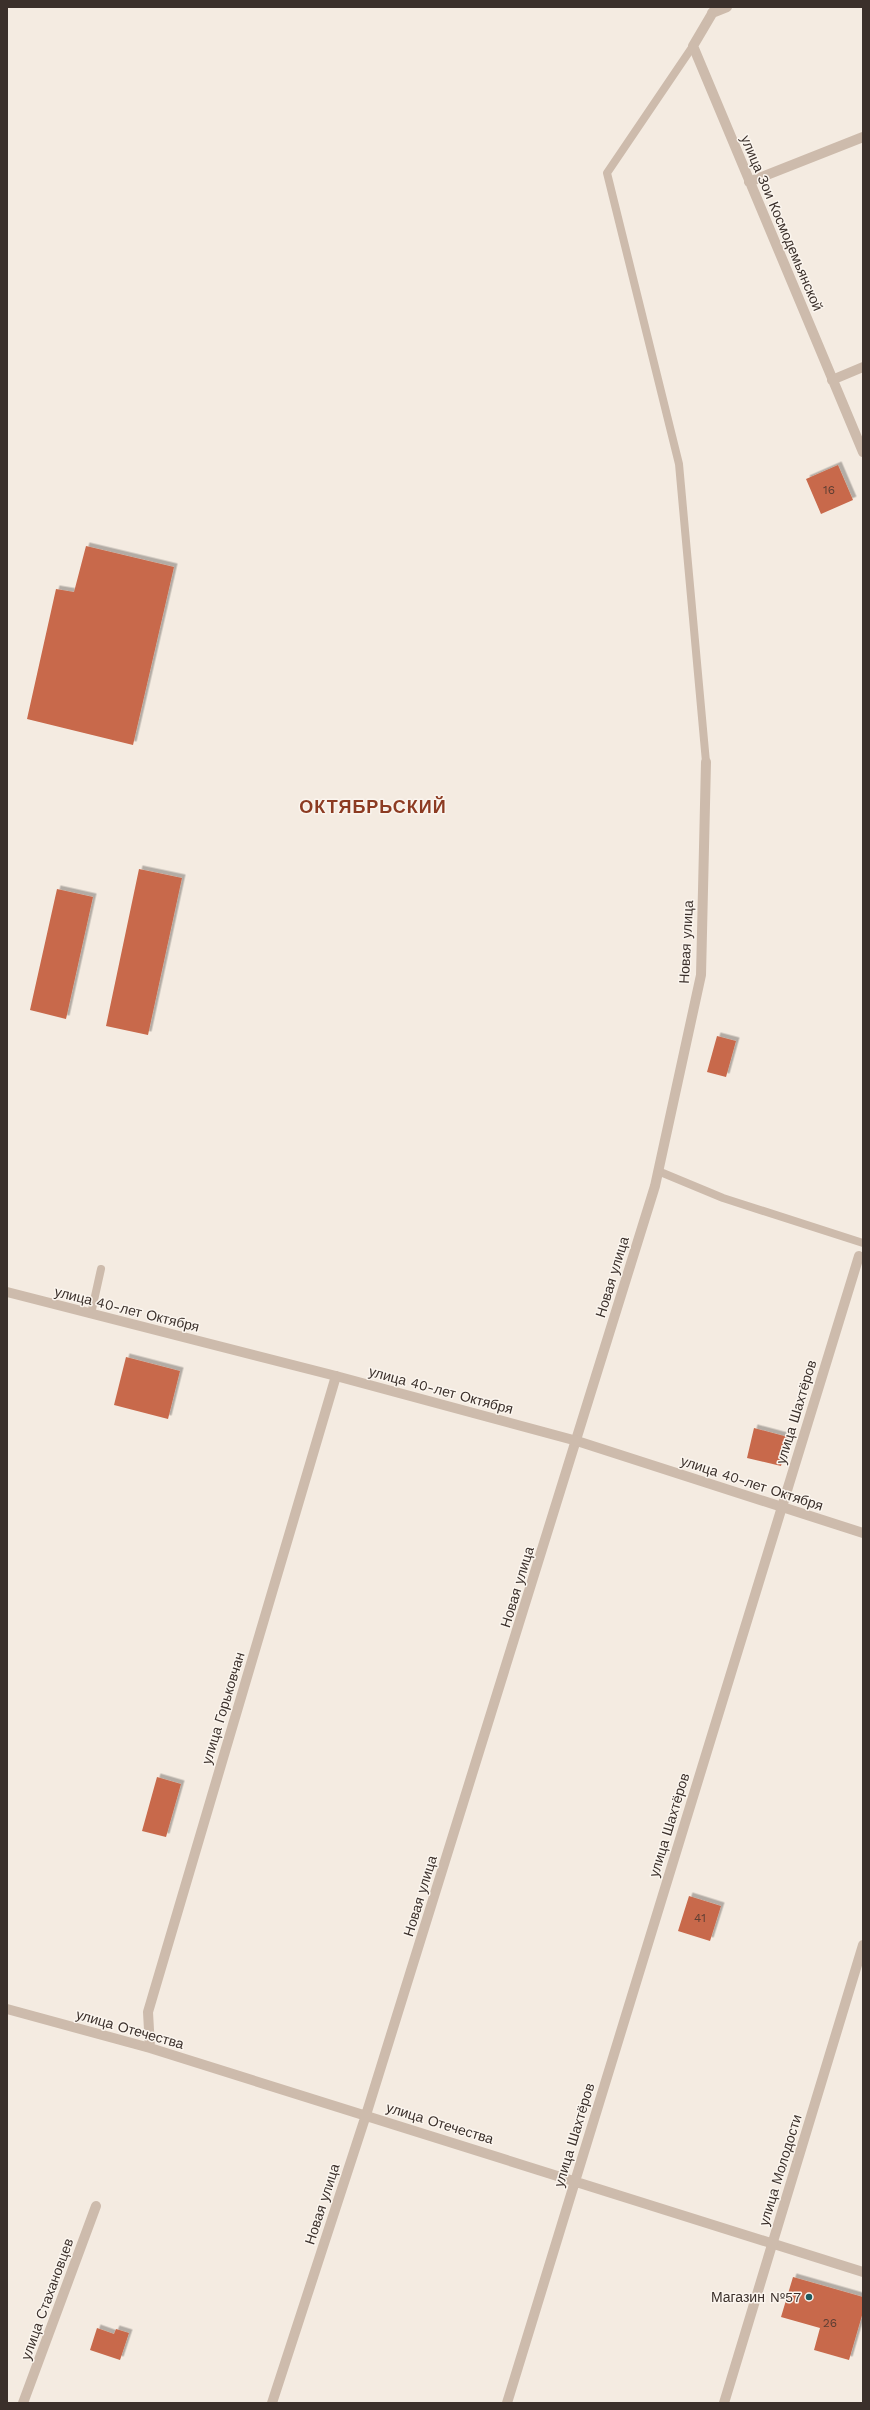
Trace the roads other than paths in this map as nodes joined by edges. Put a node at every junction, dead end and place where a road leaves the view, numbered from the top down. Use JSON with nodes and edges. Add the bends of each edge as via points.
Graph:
{"nodes":[{"id":1,"x":727,"y":7,"type":"edge"},
{"id":2,"x":714,"y":10,"type":"edge"},
{"id":3,"x":693,"y":46,"type":"junction"},
{"id":4,"x":863,"y":137,"type":"edge"},
{"id":5,"x":750,"y":182,"type":"junction"},
{"id":6,"x":863,"y":367,"type":"edge"},
{"id":7,"x":832,"y":380,"type":"junction"},
{"id":8,"x":863,"y":452,"type":"edge"},
{"id":9,"x":706,"y":762,"type":"joint"},
{"id":10,"x":658,"y":1171,"type":"junction"},
{"id":11,"x":859,"y":1256,"type":"joint"},
{"id":12,"x":101,"y":1269,"type":"dead end"},
{"id":13,"x":7,"y":1292,"type":"edge"},
{"id":14,"x":91,"y":1314,"type":"junction"},
{"id":15,"x":336,"y":1376,"type":"junction"},
{"id":16,"x":577,"y":1441,"type":"junction"},
{"id":17,"x":782,"y":1508,"type":"junction"},
{"id":18,"x":863,"y":1533,"type":"edge"},
{"id":19,"x":863,"y":1946,"type":"edge"},
{"id":20,"x":7,"y":2009,"type":"edge"},
{"id":21,"x":150,"y":2048,"type":"junction"},
{"id":22,"x":366,"y":2115,"type":"junction"},
{"id":23,"x":575,"y":2180,"type":"junction"},
{"id":24,"x":96,"y":2206,"type":"dead end"},
{"id":25,"x":773,"y":2244,"type":"junction"},
{"id":26,"x":863,"y":2272,"type":"edge"},
{"id":27,"x":23,"y":2403,"type":"edge"},
{"id":28,"x":272,"y":2403,"type":"edge"},
{"id":29,"x":507,"y":2403,"type":"edge"},
{"id":30,"x":724,"y":2403,"type":"edge"}],
"edges":[{"from":1,"to":2,"type":"street"},
{"from":2,"to":3,"type":"street"},
{"from":3,"to":5,"type":"street","name":"улица Зои Космодемьянской"},
{"from":3,"to":9,"type":"lane","via":[[607,173],[679,464]]},
{"from":4,"to":5,"type":"street"},
{"from":5,"to":7,"type":"street","name":"улица Зои Космодемьянской"},
{"from":6,"to":7,"type":"street"},
{"from":7,"to":8,"type":"street","name":"улица Зои Космодемьянской"},
{"from":9,"to":10,"type":"street","name":"Новая улица","via":[[701,975]]},
{"from":10,"to":11,"type":"lane","via":[[723,1198],[863,1242]]},
{"from":10,"to":16,"type":"street","name":"Новая улица"},
{"from":11,"to":17,"type":"street","name":"улица Шахтёров"},
{"from":12,"to":14,"type":"lane"},
{"from":13,"to":14,"type":"street","name":"улица 40-лет Октября"},
{"from":14,"to":15,"type":"street","name":"улица 40-лет Октября"},
{"from":15,"to":16,"type":"street","name":"улица 40-лет Октября"},
{"from":15,"to":21,"type":"street","name":"улица Горьковчан","via":[[148,2012]]},
{"from":16,"to":17,"type":"street","name":"улица 40-лет Октября"},
{"from":16,"to":22,"type":"street","name":"Новая улица"},
{"from":17,"to":18,"type":"street","name":"улица 40-лет Октября"},
{"from":17,"to":23,"type":"street","name":"улица Шахтёров"},
{"from":19,"to":25,"type":"street","name":"улица Молодости"},
{"from":20,"to":21,"type":"street","name":"улица Отечества"},
{"from":21,"to":22,"type":"street","name":"улица Отечества"},
{"from":22,"to":23,"type":"street","name":"улица Отечества"},
{"from":22,"to":28,"type":"street","name":"Новая улица"},
{"from":23,"to":25,"type":"street","name":"улица Отечества"},
{"from":23,"to":29,"type":"street","name":"улица Шахтёров"},
{"from":24,"to":27,"type":"street","name":"улица Стахановцев"},
{"from":25,"to":26,"type":"street","name":"улица Отечества"},
{"from":25,"to":30,"type":"street","name":"улица Молодости"}]}
